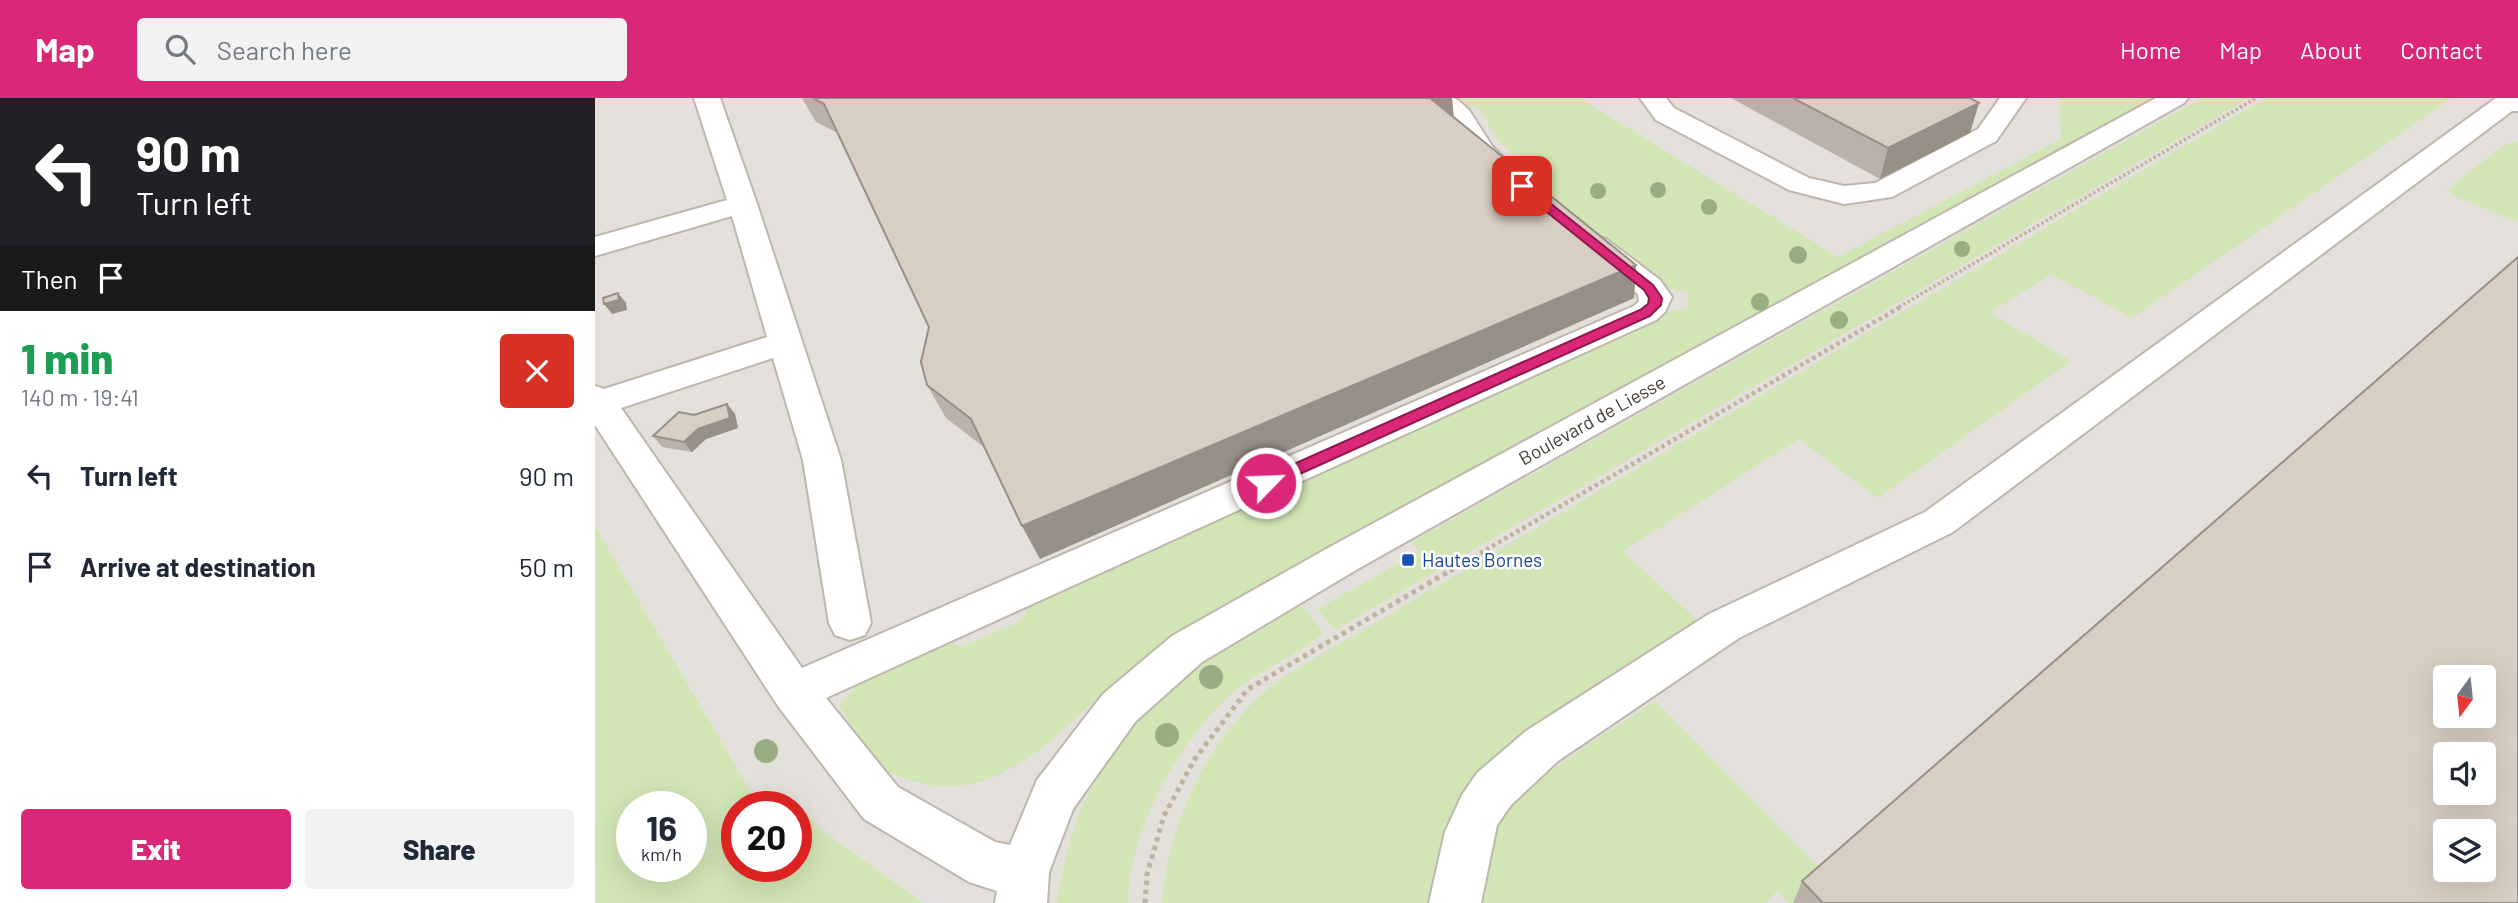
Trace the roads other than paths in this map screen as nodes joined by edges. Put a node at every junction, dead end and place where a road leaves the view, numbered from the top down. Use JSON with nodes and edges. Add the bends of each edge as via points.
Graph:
{"nodes":[{"id":1,"x":707,"y":98,"type":"edge"},
{"id":2,"x":1433,"y":98,"type":"edge"},
{"id":3,"x":1653,"y":98,"type":"edge"},
{"id":4,"x":2013,"y":98,"type":"edge"},
{"id":5,"x":2175,"y":98,"type":"edge"},
{"id":6,"x":2510,"y":101,"type":"edge"},
{"id":7,"x":1533,"y":195,"type":"edge"},
{"id":8,"x":743,"y":204,"type":"junction"},
{"id":9,"x":1565,"y":220,"type":"edge"},
{"id":10,"x":595,"y":247,"type":"edge"},
{"id":11,"x":786,"y":342,"type":"junction"},
{"id":12,"x":597,"y":401,"type":"edge"},
{"id":13,"x":850,"y":623,"type":"dead end"},
{"id":14,"x":794,"y":692,"type":"junction"},
{"id":15,"x":1022,"y":888,"type":"edge"},
{"id":16,"x":1455,"y":903,"type":"edge"}],
"edges":[{"from":1,"to":8,"type":"street"},
{"from":2,"to":7,"type":"street","via":[[1462,115],[1483,153]]},
{"from":3,"to":4,"type":"street","via":[[1665,114],[1799,184],[1844,195],[1882,191],[1987,135]]},
{"from":5,"to":15,"type":"street","name":"Boulevard de Liesse","via":[[1187,649],[1119,708],[1054,796]]},
{"from":6,"to":16,"type":"street","via":[[1939,522],[1724,625],[1542,746],[1493,789],[1479,811]]},
{"from":8,"to":10,"type":"street"},
{"from":8,"to":11,"type":"street"},
{"from":9,"to":14,"type":"street","via":[[1649,288],[1654,305],[1645,313]]},
{"from":11,"to":12,"type":"street"},
{"from":11,"to":13,"type":"street","via":[[822,460]]},
{"from":12,"to":14,"type":"street"},
{"from":14,"to":15,"type":"street","via":[[881,803]]}]}
